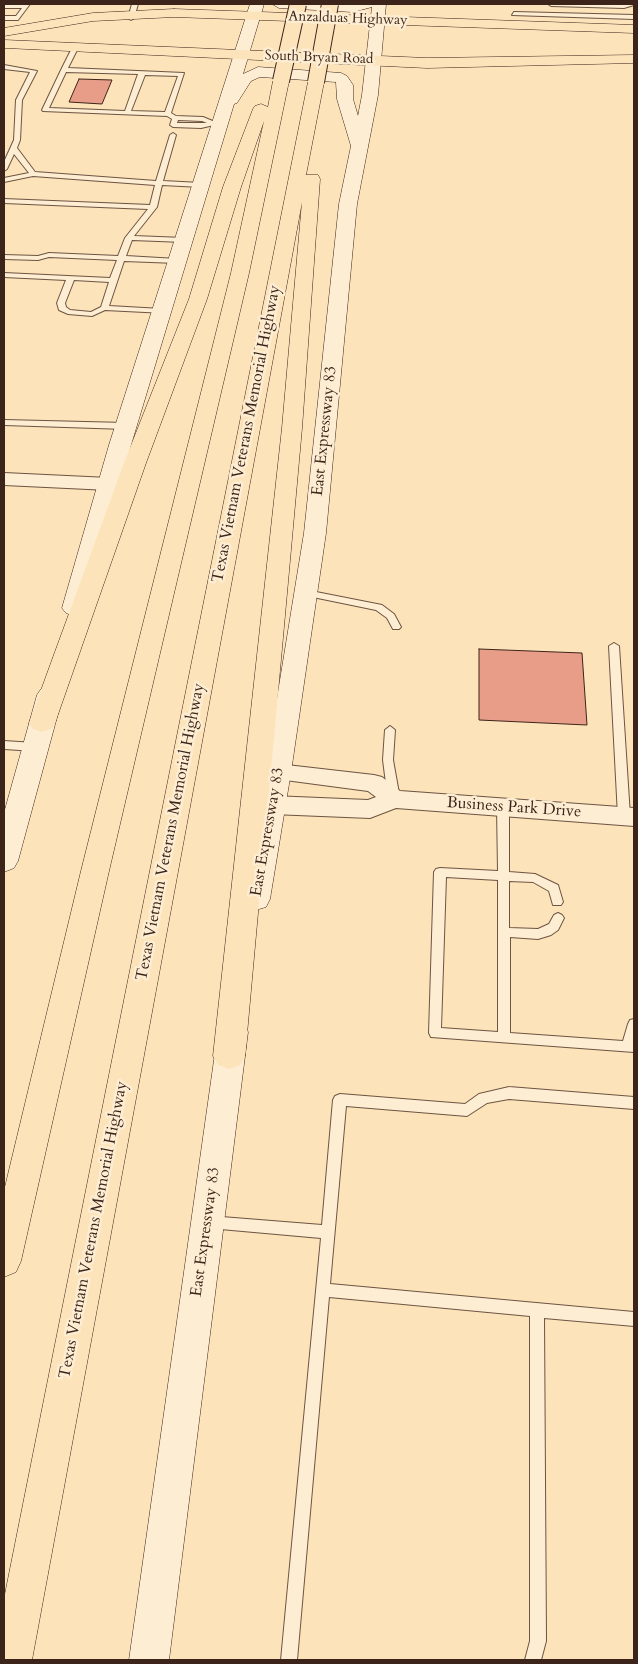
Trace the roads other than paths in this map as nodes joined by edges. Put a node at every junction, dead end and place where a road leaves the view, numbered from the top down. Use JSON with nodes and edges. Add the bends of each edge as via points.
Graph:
{"nodes":[{"id":1,"x":279,"y":4,"type":"edge"},
{"id":2,"x":298,"y":4,"type":"edge"},
{"id":3,"x":330,"y":4,"type":"edge"},
{"id":4,"x":551,"y":4,"type":"edge"},
{"id":5,"x":632,"y":4,"type":"edge"},
{"id":6,"x":27,"y":5,"type":"edge"},
{"id":7,"x":4,"y":6,"type":"edge"},
{"id":8,"x":255,"y":10,"type":"edge"},
{"id":9,"x":132,"y":12,"type":"edge"},
{"id":10,"x":4,"y":18,"type":"edge"},
{"id":11,"x":510,"y":18,"type":"junction"},
{"id":12,"x":634,"y":18,"type":"edge"},
{"id":13,"x":384,"y":22,"type":"edge"},
{"id":14,"x":634,"y":29,"type":"edge"},
{"id":15,"x":4,"y":32,"type":"edge"},
{"id":16,"x":4,"y":44,"type":"edge"},
{"id":17,"x":75,"y":48,"type":"junction"},
{"id":18,"x":112,"y":49,"type":"junction"},
{"id":19,"x":241,"y":56,"type":"junction"},
{"id":20,"x":634,"y":59,"type":"edge"},
{"id":21,"x":373,"y":60,"type":"junction"},
{"id":22,"x":518,"y":62,"type":"junction"},
{"id":23,"x":4,"y":68,"type":"edge"},
{"id":24,"x":64,"y":70,"type":"junction"},
{"id":25,"x":142,"y":73,"type":"junction"},
{"id":26,"x":281,"y":84,"type":"junction"},
{"id":27,"x":137,"y":85,"type":"junction"},
{"id":28,"x":147,"y":85,"type":"dead end"},
{"id":29,"x":167,"y":86,"type":"dead end"},
{"id":30,"x":178,"y":86,"type":"junction"},
{"id":31,"x":134,"y":93,"type":"junction"},
{"id":32,"x":314,"y":93,"type":"junction"},
{"id":33,"x":144,"y":94,"type":"dead end"},
{"id":34,"x":131,"y":102,"type":"junction"},
{"id":35,"x":140,"y":102,"type":"dead end"},
{"id":36,"x":161,"y":103,"type":"dead end"},
{"id":37,"x":172,"y":103,"type":"junction"},
{"id":38,"x":126,"y":113,"type":"junction"},
{"id":39,"x":168,"y":114,"type":"junction"},
{"id":40,"x":219,"y":118,"type":"junction"},
{"id":41,"x":172,"y":135,"type":"dead end"},
{"id":42,"x":13,"y":148,"type":"junction"},
{"id":43,"x":359,"y":148,"type":"junction"},
{"id":44,"x":4,"y":169,"type":"edge"},
{"id":45,"x":33,"y":174,"type":"junction"},
{"id":46,"x":4,"y":180,"type":"edge"},
{"id":47,"x":160,"y":183,"type":"junction"},
{"id":48,"x":201,"y":185,"type":"junction"},
{"id":49,"x":4,"y":201,"type":"edge"},
{"id":50,"x":153,"y":207,"type":"junction"},
{"id":51,"x":129,"y":238,"type":"junction"},
{"id":52,"x":184,"y":240,"type":"junction"},
{"id":53,"x":4,"y":257,"type":"edge"},
{"id":54,"x":122,"y":258,"type":"junction"},
{"id":55,"x":177,"y":261,"type":"junction"},
{"id":56,"x":4,"y":275,"type":"edge"},
{"id":57,"x":71,"y":278,"type":"junction"},
{"id":58,"x":113,"y":280,"type":"junction"},
{"id":59,"x":104,"y":308,"type":"junction"},
{"id":60,"x":162,"y":311,"type":"junction"},
{"id":61,"x":4,"y":422,"type":"edge"},
{"id":62,"x":126,"y":426,"type":"junction"},
{"id":63,"x":4,"y":479,"type":"edge"},
{"id":64,"x":109,"y":484,"type":"junction"},
{"id":65,"x":306,"y":593,"type":"junction"},
{"id":66,"x":396,"y":627,"type":"dead end"},
{"id":67,"x":614,"y":646,"type":"dead end"},
{"id":68,"x":390,"y":730,"type":"dead end"},
{"id":69,"x":39,"y":735,"type":"junction"},
{"id":70,"x":4,"y":745,"type":"edge"},
{"id":71,"x":278,"y":772,"type":"junction"},
{"id":72,"x":394,"y":799,"type":"junction"},
{"id":73,"x":272,"y":805,"type":"junction"},
{"id":74,"x":503,"y":807,"type":"junction"},
{"id":75,"x":629,"y":816,"type":"edge"},
{"id":76,"x":4,"y":861,"type":"edge"},
{"id":77,"x":504,"y":876,"type":"junction"},
{"id":78,"x":558,"y":902,"type":"dead end"},
{"id":79,"x":558,"y":918,"type":"dead end"},
{"id":80,"x":504,"y":932,"type":"junction"},
{"id":81,"x":634,"y":1024,"type":"edge"},
{"id":82,"x":504,"y":1038,"type":"junction"},
{"id":83,"x":631,"y":1047,"type":"edge"},
{"id":84,"x":229,"y":1056,"type":"junction"},
{"id":85,"x":634,"y":1103,"type":"edge"},
{"id":86,"x":207,"y":1222,"type":"junction"},
{"id":87,"x":328,"y":1232,"type":"junction"},
{"id":88,"x":4,"y":1261,"type":"edge"},
{"id":89,"x":322,"y":1290,"type":"junction"},
{"id":90,"x":536,"y":1310,"type":"junction"},
{"id":91,"x":634,"y":1319,"type":"edge"},
{"id":92,"x":12,"y":1660,"type":"edge"},
{"id":93,"x":149,"y":1660,"type":"edge"},
{"id":94,"x":289,"y":1660,"type":"edge"},
{"id":95,"x":532,"y":1660,"type":"edge"}],
"edges":[{"from":1,"to":13,"type":"main road","via":[[352,8]]},
{"from":2,"to":26,"type":"highway","bridge":true},
{"from":3,"to":32,"type":"highway","name":"Texas Vietnam Veterans Memorial Highway","bridge":true},
{"from":4,"to":5,"type":"lane"},
{"from":6,"to":7,"type":"lane"},
{"from":6,"to":10,"type":"lane","via":[[18,18]]},
{"from":8,"to":9,"type":"highway","name":"Anzalduas Highway"},
{"from":8,"to":13,"type":"highway","name":"Anzalduas Highway"},
{"from":8,"to":19,"type":"main road"},
{"from":9,"to":15,"type":"highway"},
{"from":9,"to":18,"type":"highway","via":[[201,21],[219,27],[221,34],[215,43],[206,47]]},
{"from":11,"to":12,"type":"lane"},
{"from":11,"to":13,"type":"highway","name":"Anzalduas Highway"},
{"from":11,"to":13,"type":"highway","via":[[413,30]]},
{"from":11,"to":14,"type":"highway","name":"Anzalduas Highway"},
{"from":13,"to":21,"type":"main road","name":"East Expressway 83"},
{"from":13,"to":22,"type":"highway","via":[[401,53],[423,58]]},
{"from":16,"to":17,"type":"highway","name":"South Bryan Road"},
{"from":17,"to":18,"type":"highway","name":"South Bryan Road"},
{"from":17,"to":24,"type":"lane"},
{"from":18,"to":19,"type":"highway","name":"South Bryan Road"},
{"from":19,"to":21,"type":"highway","name":"South Bryan Road"},
{"from":19,"to":40,"type":"main road"},
{"from":20,"to":22,"type":"highway","name":"South Bryan Road"},
{"from":21,"to":22,"type":"highway","name":"South Bryan Road"},
{"from":21,"to":43,"type":"main road","name":"East Expressway 83","via":[[370,96]]},
{"from":23,"to":42,"type":"lane","via":[[34,72],[19,100]]},
{"from":24,"to":25,"type":"lane"},
{"from":24,"to":38,"type":"lane","via":[[46,110]]},
{"from":25,"to":27,"type":"lane"},
{"from":25,"to":30,"type":"lane","via":[[182,74]]},
{"from":26,"to":69,"type":"highway","via":[[263,102],[232,187],[198,300],[135,462]]},
{"from":26,"to":88,"type":"highway","via":[[237,283]]},
{"from":27,"to":28,"type":"lane"},
{"from":27,"to":31,"type":"lane"},
{"from":29,"to":30,"type":"lane"},
{"from":30,"to":37,"type":"lane","via":[[172,95]]},
{"from":31,"to":33,"type":"lane"},
{"from":31,"to":34,"type":"lane"},
{"from":32,"to":84,"type":"highway","via":[[312,182],[292,428]]},
{"from":32,"to":92,"type":"highway","name":"Texas Vietnam Veterans Memorial Highway"},
{"from":34,"to":35,"type":"lane"},
{"from":34,"to":38,"type":"lane"},
{"from":36,"to":37,"type":"lane"},
{"from":37,"to":39,"type":"lane"},
{"from":38,"to":39,"type":"lane"},
{"from":39,"to":40,"type":"lane","via":[[175,118]]},
{"from":40,"to":43,"type":"main road","via":[[246,78],[258,72],[336,76],[345,85],[345,99]]},
{"from":40,"to":48,"type":"main road"},
{"from":41,"to":47,"type":"lane"},
{"from":42,"to":44,"type":"lane"},
{"from":42,"to":45,"type":"lane"},
{"from":43,"to":65,"type":"main road","name":"East Expressway 83","via":[[348,204],[315,533]]},
{"from":45,"to":46,"type":"lane"},
{"from":45,"to":47,"type":"lane"},
{"from":47,"to":48,"type":"lane"},
{"from":47,"to":50,"type":"lane"},
{"from":48,"to":52,"type":"main road"},
{"from":49,"to":50,"type":"lane"},
{"from":50,"to":51,"type":"lane"},
{"from":51,"to":52,"type":"lane"},
{"from":51,"to":54,"type":"lane"},
{"from":52,"to":55,"type":"main road"},
{"from":53,"to":54,"type":"lane"},
{"from":54,"to":55,"type":"lane"},
{"from":54,"to":58,"type":"lane"},
{"from":55,"to":60,"type":"main road"},
{"from":56,"to":57,"type":"lane"},
{"from":57,"to":58,"type":"lane"},
{"from":57,"to":59,"type":"lane","via":[[62,308],[68,312],[92,314]]},
{"from":58,"to":59,"type":"lane"},
{"from":59,"to":60,"type":"lane"},
{"from":60,"to":62,"type":"main road"},
{"from":61,"to":62,"type":"lane"},
{"from":62,"to":64,"type":"main road"},
{"from":63,"to":64,"type":"street"},
{"from":64,"to":69,"type":"main road"},
{"from":65,"to":66,"type":"lane","via":[[379,608],[391,616]]},
{"from":65,"to":71,"type":"main road","name":"East Expressway 83"},
{"from":67,"to":75,"type":"lane"},
{"from":68,"to":72,"type":"lane","via":[[388,760]]},
{"from":69,"to":70,"type":"lane"},
{"from":69,"to":76,"type":"main road"},
{"from":71,"to":72,"type":"street","via":[[374,783]]},
{"from":71,"to":73,"type":"main road","name":"East Expressway 83"},
{"from":72,"to":73,"type":"street","name":"Business Park Drive","via":[[370,809]]},
{"from":72,"to":74,"type":"street","name":"Business Park Drive"},
{"from":73,"to":84,"type":"main road","name":"East Expressway 83"},
{"from":74,"to":75,"type":"street","name":"Business Park Drive"},
{"from":74,"to":77,"type":"lane"},
{"from":77,"to":78,"type":"lane","via":[[535,878],[545,882],[554,888]]},
{"from":77,"to":80,"type":"lane"},
{"from":77,"to":82,"type":"lane","via":[[440,872],[435,1033]]},
{"from":79,"to":80,"type":"lane","via":[[547,932]]},
{"from":80,"to":82,"type":"lane"},
{"from":81,"to":83,"type":"lane"},
{"from":82,"to":83,"type":"lane"},
{"from":84,"to":86,"type":"main road","name":"East Expressway 83"},
{"from":85,"to":87,"type":"lane","via":[[509,1094],[484,1098],[467,1110],[340,1100]]},
{"from":86,"to":87,"type":"lane"},
{"from":86,"to":93,"type":"main road","name":"East Expressway 83"},
{"from":87,"to":89,"type":"lane"},
{"from":89,"to":90,"type":"lane"},
{"from":89,"to":94,"type":"lane"},
{"from":90,"to":91,"type":"lane"},
{"from":90,"to":95,"type":"lane","via":[[538,1640]]}]}
